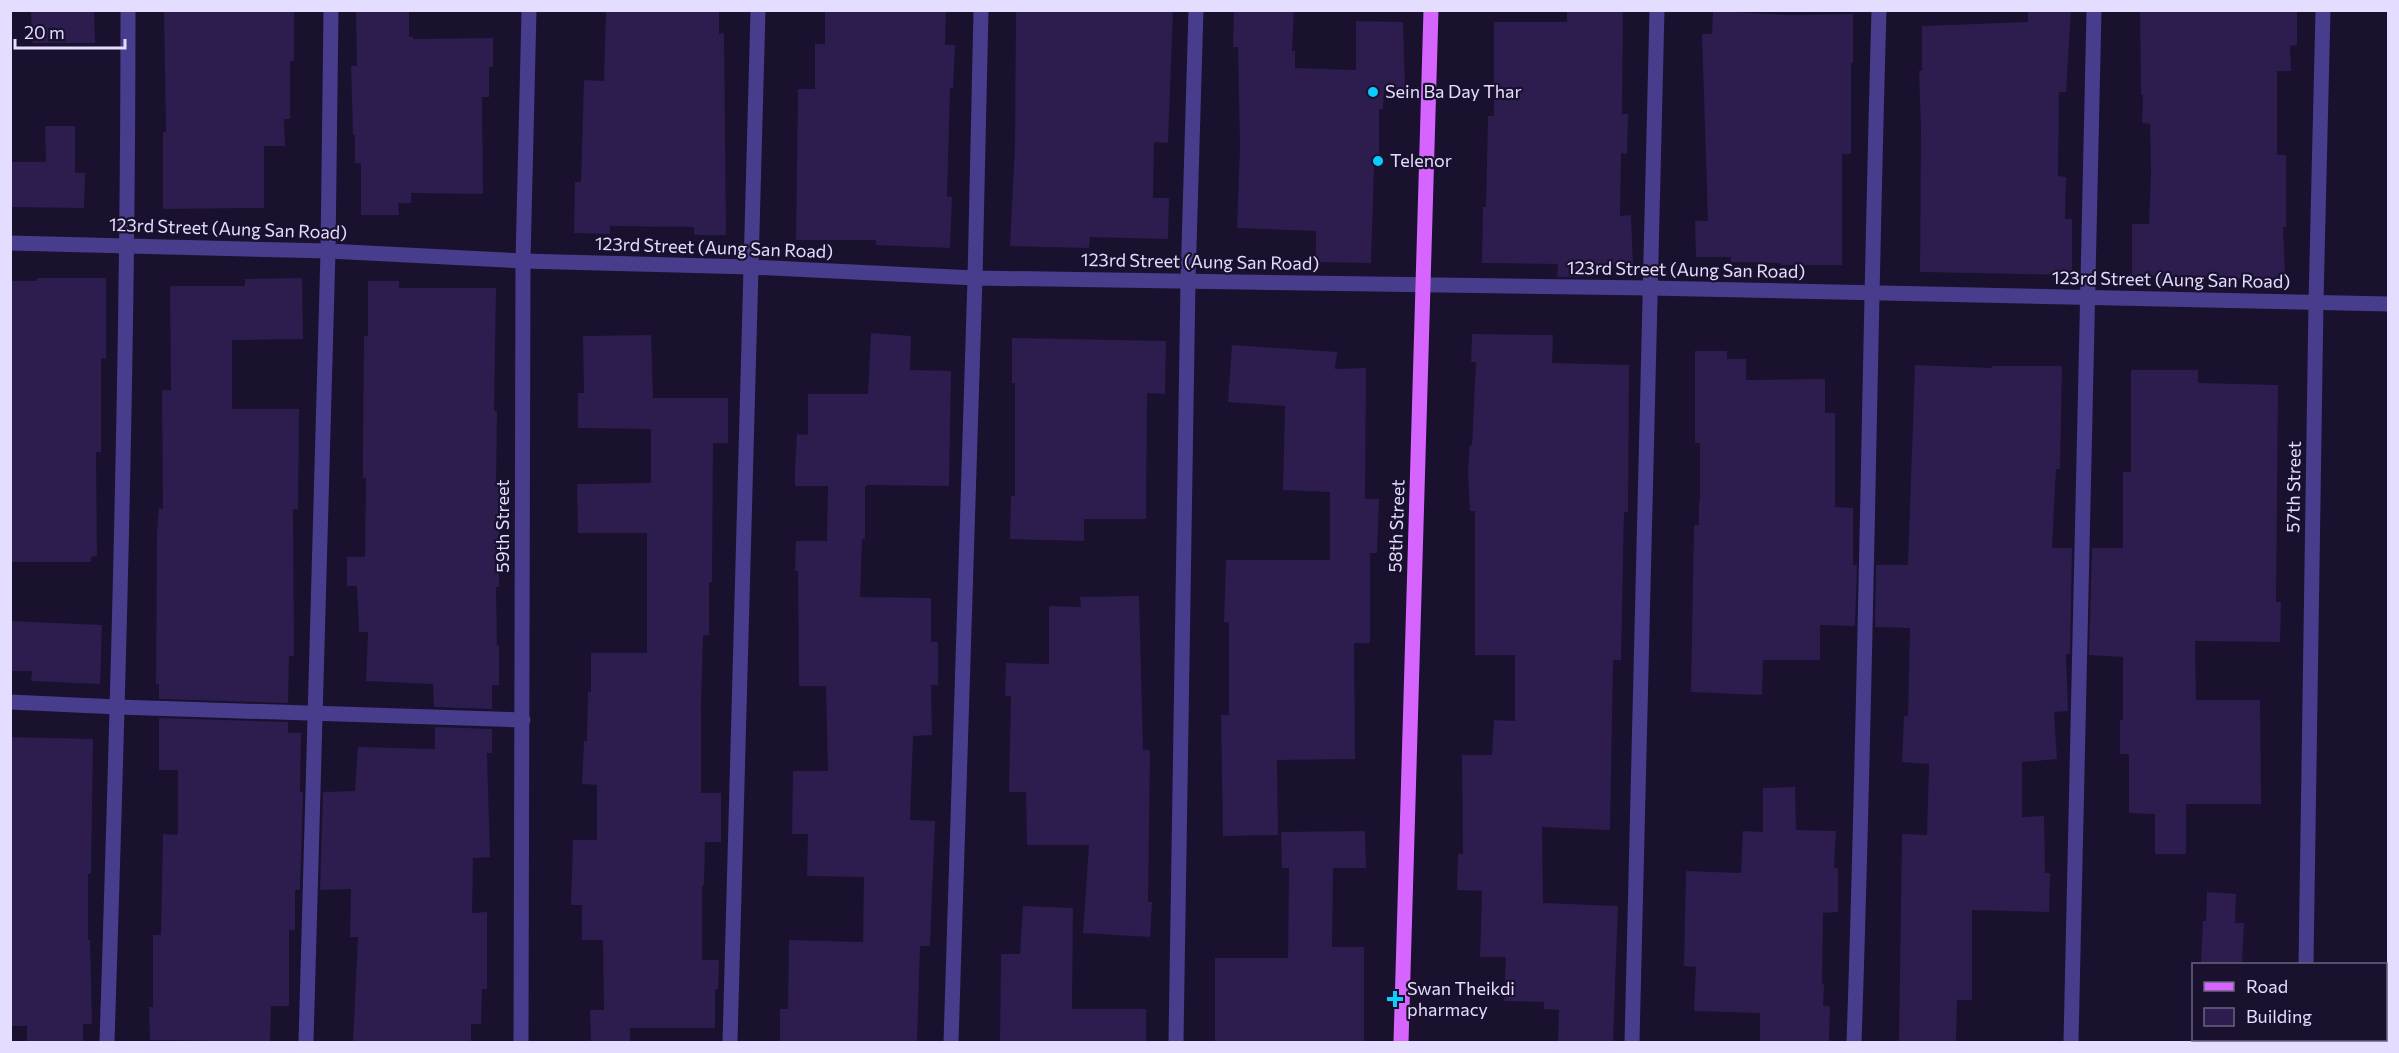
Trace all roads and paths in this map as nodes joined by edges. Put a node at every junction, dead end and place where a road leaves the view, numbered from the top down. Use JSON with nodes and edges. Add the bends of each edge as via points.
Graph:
{"nodes":[{"id":1,"x":128,"y":10,"type":"edge"},
{"id":2,"x":331,"y":10,"type":"edge"},
{"id":3,"x":529,"y":10,"type":"edge"},
{"id":4,"x":758,"y":10,"type":"edge"},
{"id":5,"x":981,"y":10,"type":"edge"},
{"id":6,"x":1196,"y":10,"type":"edge"},
{"id":7,"x":1431,"y":10,"type":"edge"},
{"id":8,"x":1657,"y":10,"type":"edge"},
{"id":9,"x":1879,"y":10,"type":"edge"},
{"id":10,"x":2094,"y":10,"type":"edge"},
{"id":11,"x":2323,"y":10,"type":"edge"},
{"id":12,"x":10,"y":243,"type":"edge"},
{"id":13,"x":128,"y":246,"type":"junction"},
{"id":14,"x":328,"y":251,"type":"junction"},
{"id":15,"x":523,"y":261,"type":"junction"},
{"id":16,"x":751,"y":267,"type":"junction"},
{"id":17,"x":975,"y":278,"type":"junction"},
{"id":18,"x":1188,"y":280,"type":"junction"},
{"id":19,"x":1425,"y":286,"type":"junction"},
{"id":20,"x":1649,"y":288,"type":"junction"},
{"id":21,"x":1871,"y":293,"type":"junction"},
{"id":22,"x":2088,"y":297,"type":"junction"},
{"id":23,"x":2316,"y":302,"type":"junction"},
{"id":24,"x":2388,"y":304,"type":"edge"},
{"id":25,"x":10,"y":702,"type":"edge"},
{"id":26,"x":118,"y":707,"type":"junction"},
{"id":27,"x":314,"y":712,"type":"junction"},
{"id":28,"x":523,"y":720,"type":"junction"},
{"id":29,"x":2306,"y":963,"type":"edge"},
{"id":30,"x":107,"y":1042,"type":"edge"},
{"id":31,"x":306,"y":1042,"type":"edge"},
{"id":32,"x":521,"y":1042,"type":"edge"},
{"id":33,"x":730,"y":1042,"type":"edge"},
{"id":34,"x":951,"y":1042,"type":"edge"},
{"id":35,"x":1176,"y":1042,"type":"edge"},
{"id":36,"x":1401,"y":1042,"type":"edge"},
{"id":37,"x":1632,"y":1042,"type":"edge"},
{"id":38,"x":1854,"y":1042,"type":"edge"},
{"id":39,"x":2072,"y":1042,"type":"edge"}],
"edges":[{"from":1,"to":13,"type":"street"},
{"from":2,"to":14,"type":"street"},
{"from":3,"to":15,"type":"street","name":"59th Street"},
{"from":4,"to":16,"type":"street"},
{"from":5,"to":17,"type":"street"},
{"from":6,"to":18,"type":"street"},
{"from":7,"to":19,"type":"main road","name":"58th Street"},
{"from":8,"to":20,"type":"street"},
{"from":9,"to":21,"type":"street"},
{"from":10,"to":22,"type":"street"},
{"from":11,"to":23,"type":"street","name":"57th Street"},
{"from":12,"to":13,"type":"street","name":"123rd Street (Aung San Road)"},
{"from":13,"to":14,"type":"street","name":"123rd Street (Aung San Road)"},
{"from":13,"to":26,"type":"street"},
{"from":14,"to":15,"type":"street","name":"123rd Street (Aung San Road)"},
{"from":14,"to":27,"type":"street"},
{"from":15,"to":16,"type":"street","name":"123rd Street (Aung San Road)"},
{"from":15,"to":28,"type":"street","name":"59th Street"},
{"from":16,"to":17,"type":"street","name":"123rd Street (Aung San Road)"},
{"from":16,"to":33,"type":"street"},
{"from":17,"to":18,"type":"street","name":"123rd Street (Aung San Road)"},
{"from":17,"to":34,"type":"street"},
{"from":18,"to":19,"type":"street","name":"123rd Street (Aung San Road)"},
{"from":18,"to":35,"type":"street"},
{"from":19,"to":20,"type":"street","name":"123rd Street (Aung San Road)"},
{"from":19,"to":36,"type":"main road","name":"58th Street"},
{"from":20,"to":21,"type":"street","name":"123rd Street (Aung San Road)"},
{"from":20,"to":37,"type":"street"},
{"from":21,"to":22,"type":"street","name":"123rd Street (Aung San Road)"},
{"from":21,"to":38,"type":"street","via":[[1863,781]]},
{"from":22,"to":23,"type":"street","name":"123rd Street (Aung San Road)"},
{"from":22,"to":39,"type":"street"},
{"from":23,"to":24,"type":"street","name":"123rd Street (Aung San Road)"},
{"from":23,"to":29,"type":"street","name":"57th Street"},
{"from":25,"to":26,"type":"street"},
{"from":26,"to":27,"type":"street"},
{"from":26,"to":30,"type":"street"},
{"from":27,"to":28,"type":"street"},
{"from":27,"to":31,"type":"street"},
{"from":28,"to":32,"type":"street","name":"59th Street"}]}
